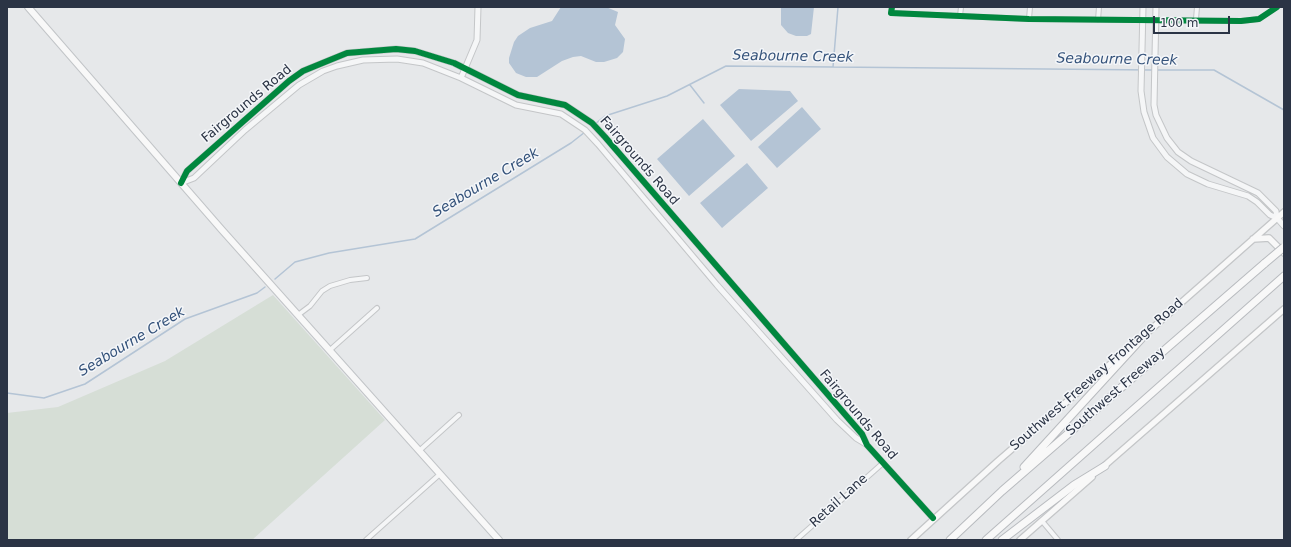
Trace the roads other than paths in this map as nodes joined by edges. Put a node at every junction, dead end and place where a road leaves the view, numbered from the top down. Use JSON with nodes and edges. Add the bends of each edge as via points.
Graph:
{"nodes":[{"id":1,"x":28,"y":7,"type":"edge"},
{"id":2,"x":478,"y":7,"type":"edge"},
{"id":3,"x":892,"y":7,"type":"edge"},
{"id":4,"x":961,"y":7,"type":"edge"},
{"id":5,"x":1030,"y":7,"type":"edge"},
{"id":6,"x":1099,"y":7,"type":"edge"},
{"id":7,"x":1143,"y":7,"type":"edge"},
{"id":8,"x":1156,"y":7,"type":"edge"},
{"id":9,"x":1196,"y":7,"type":"edge"},
{"id":10,"x":1277,"y":7,"type":"edge"},
{"id":11,"x":960,"y":16,"type":"junction"},
{"id":12,"x":1029,"y":19,"type":"junction"},
{"id":13,"x":1098,"y":20,"type":"junction"},
{"id":14,"x":1142,"y":20,"type":"junction"},
{"id":15,"x":1156,"y":20,"type":"junction"},
{"id":16,"x":1196,"y":20,"type":"junction"},
{"id":17,"x":466,"y":69,"type":"junction"},
{"id":18,"x":461,"y":78,"type":"junction"},
{"id":19,"x":181,"y":183,"type":"junction"},
{"id":20,"x":1284,"y":212,"type":"edge"},
{"id":21,"x":1277,"y":218,"type":"junction"},
{"id":22,"x":1284,"y":226,"type":"edge"},
{"id":23,"x":1253,"y":239,"type":"junction"},
{"id":24,"x":1284,"y":246,"type":"edge"},
{"id":25,"x":1284,"y":252,"type":"edge"},
{"id":26,"x":367,"y":278,"type":"dead end"},
{"id":27,"x":1282,"y":278,"type":"edge"},
{"id":28,"x":378,"y":308,"type":"dead end"},
{"id":29,"x":1284,"y":309,"type":"edge"},
{"id":30,"x":298,"y":315,"type":"junction"},
{"id":31,"x":1143,"y":336,"type":"junction"},
{"id":32,"x":330,"y":350,"type":"junction"},
{"id":33,"x":459,"y":415,"type":"dead end"},
{"id":34,"x":867,"y":445,"type":"junction"},
{"id":35,"x":419,"y":450,"type":"junction"},
{"id":36,"x":883,"y":463,"type":"junction"},
{"id":37,"x":1105,"y":466,"type":"junction"},
{"id":38,"x":440,"y":474,"type":"junction"},
{"id":39,"x":1002,"y":491,"type":"junction"},
{"id":40,"x":933,"y":518,"type":"junction"},
{"id":41,"x":1042,"y":520,"type":"junction"},
{"id":42,"x":366,"y":540,"type":"edge"},
{"id":43,"x":499,"y":540,"type":"edge"},
{"id":44,"x":796,"y":540,"type":"edge"},
{"id":45,"x":911,"y":540,"type":"edge"},
{"id":46,"x":950,"y":540,"type":"edge"},
{"id":47,"x":986,"y":540,"type":"edge"},
{"id":48,"x":1002,"y":540,"type":"edge"},
{"id":49,"x":1020,"y":540,"type":"edge"},
{"id":50,"x":1058,"y":540,"type":"edge"}],
"edges":[{"from":1,"to":19,"type":"main road"},
{"from":2,"to":17,"type":"street","via":[[477,40]]},
{"from":3,"to":11,"type":"street","via":[[891,13]]},
{"from":4,"to":11,"type":"street"},
{"from":5,"to":12,"type":"street"},
{"from":6,"to":13,"type":"street"},
{"from":7,"to":14,"type":"street"},
{"from":8,"to":15,"type":"street"},
{"from":9,"to":16,"type":"street"},
{"from":10,"to":16,"type":"street","via":[[1259,19]]},
{"from":11,"to":12,"type":"street"},
{"from":12,"to":13,"type":"street"},
{"from":13,"to":14,"type":"street"},
{"from":14,"to":15,"type":"street"},
{"from":14,"to":21,"type":"street","via":[[1141,91],[1144,112],[1149,129],[1167,157],[1194,178],[1248,196]]},
{"from":15,"to":16,"type":"street"},
{"from":15,"to":21,"type":"street","via":[[1156,115],[1167,138],[1178,152],[1191,161],[1258,193],[1276,211]]},
{"from":17,"to":18,"type":"street"},
{"from":17,"to":19,"type":"street","name":"Fairgrounds Road","via":[[454,63],[396,49],[347,53],[324,62],[303,71],[289,81],[187,171]]},
{"from":17,"to":34,"type":"street","name":"Fairgrounds Road","via":[[518,95],[565,105],[579,113],[605,137],[857,428]]},
{"from":18,"to":19,"type":"street","name":"Fairgrounds Road","via":[[424,63],[397,59],[363,60],[323,71],[299,85],[270,108],[194,178]]},
{"from":18,"to":34,"type":"street","name":"Fairgrounds Road","via":[[516,104],[562,114],[573,121],[598,144],[717,285],[837,420]]},
{"from":19,"to":30,"type":"main road"},
{"from":20,"to":21,"type":"main road","name":"Southwest Freeway Frontage Road"},
{"from":21,"to":22,"type":"street"},
{"from":21,"to":23,"type":"main road","name":"Southwest Freeway Frontage Road"},
{"from":23,"to":25,"type":"main road","via":[[1269,238]]},
{"from":23,"to":31,"type":"main road","name":"Southwest Freeway Frontage Road"},
{"from":24,"to":39,"type":"highway","name":"Southwest Freeway","bridge":true},
{"from":26,"to":30,"type":"street","via":[[330,286]]},
{"from":27,"to":47,"type":"highway","name":"Southwest Freeway"},
{"from":28,"to":32,"type":"street"},
{"from":29,"to":37,"type":"main road"},
{"from":30,"to":32,"type":"main road"},
{"from":31,"to":39,"type":"highway"},
{"from":31,"to":40,"type":"main road","name":"Southwest Freeway Frontage Road"},
{"from":32,"to":35,"type":"main road"},
{"from":33,"to":35,"type":"street"},
{"from":34,"to":36,"type":"street","name":"Fairgrounds Road"},
{"from":35,"to":38,"type":"main road"},
{"from":36,"to":40,"type":"street","name":"Fairgrounds Road"},
{"from":36,"to":44,"type":"street","name":"Retail Lane"},
{"from":37,"to":41,"type":"main road"},
{"from":37,"to":48,"type":"highway","via":[[1074,485]]},
{"from":38,"to":42,"type":"street"},
{"from":38,"to":43,"type":"main road"},
{"from":39,"to":46,"type":"highway","name":"Southwest Freeway"},
{"from":40,"to":45,"type":"main road","name":"Southwest Freeway Frontage Road"},
{"from":41,"to":49,"type":"main road"},
{"from":41,"to":50,"type":"street"}]}
